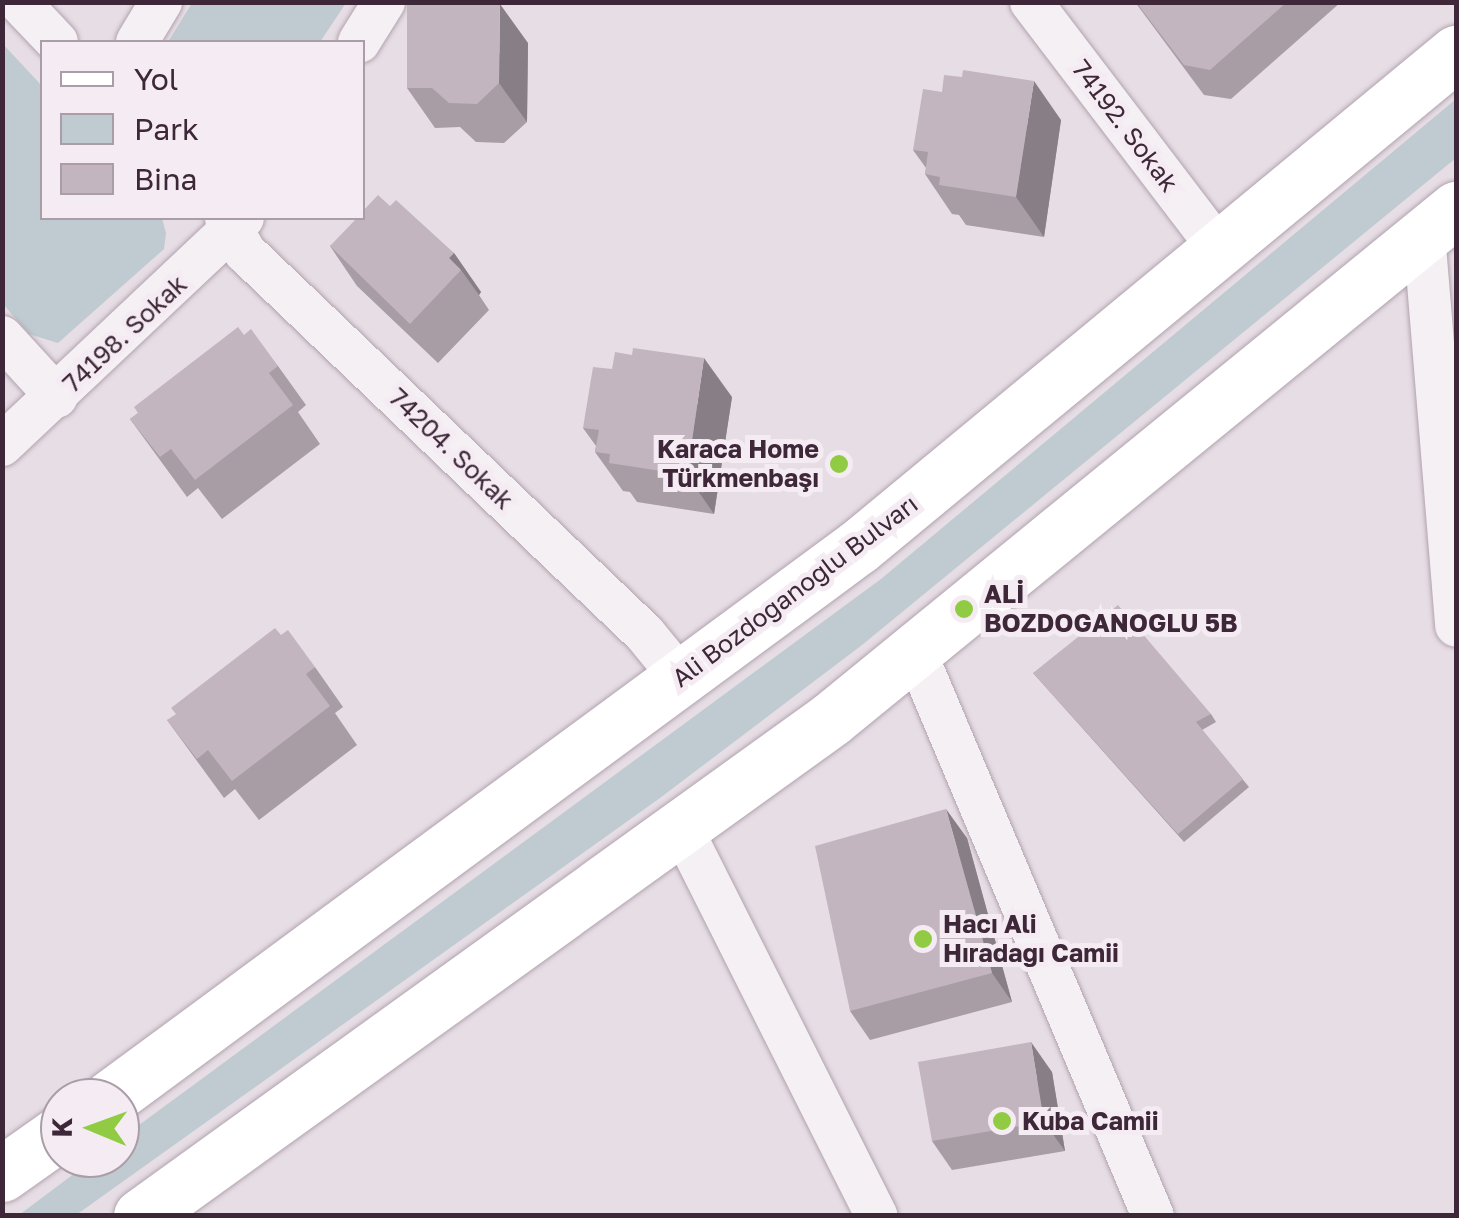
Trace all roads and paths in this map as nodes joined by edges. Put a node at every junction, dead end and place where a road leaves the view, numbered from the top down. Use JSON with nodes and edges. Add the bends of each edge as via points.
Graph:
{"nodes":[{"id":1,"x":19,"y":2,"type":"edge"},
{"id":2,"x":161,"y":2,"type":"edge"},
{"id":3,"x":384,"y":2,"type":"edge"},
{"id":4,"x":1031,"y":2,"type":"edge"},
{"id":5,"x":55,"y":40,"type":"edge"},
{"id":6,"x":138,"y":40,"type":"edge"},
{"id":7,"x":359,"y":40,"type":"edge"},
{"id":8,"x":1456,"y":54,"type":"edge"},
{"id":9,"x":234,"y":222,"type":"edge"},
{"id":10,"x":1440,"y":222,"type":"edge"},
{"id":11,"x":1219,"y":249,"type":"junction"},
{"id":12,"x":2,"y":337,"type":"edge"},
{"id":13,"x":57,"y":397,"type":"junction"},
{"id":14,"x":2,"y":445,"type":"edge"},
{"id":15,"x":1453,"y":544,"type":"edge"},
{"id":16,"x":1456,"y":626,"type":"edge"},
{"id":17,"x":915,"y":651,"type":"junction"},
{"id":18,"x":681,"y":678,"type":"junction"},
{"id":19,"x":682,"y":829,"type":"junction"},
{"id":20,"x":137,"y":1078,"type":"edge"},
{"id":21,"x":166,"y":1208,"type":"edge"},
{"id":22,"x":877,"y":1216,"type":"edge"},
{"id":23,"x":1153,"y":1216,"type":"edge"}],
"edges":[{"from":1,"to":5,"type":"street"},
{"from":2,"to":6,"type":"street"},
{"from":3,"to":7,"type":"street"},
{"from":4,"to":11,"type":"street","name":"74192. Sokak"},
{"from":8,"to":11,"type":"main road","name":"Ali Bozdoğanoğlu Bulvarı"},
{"from":9,"to":13,"type":"street","name":"74198. Sokak"},
{"from":9,"to":18,"type":"street","name":"74204. Sokak","via":[[246,252],[644,634]]},
{"from":10,"to":15,"type":"street"},
{"from":10,"to":17,"type":"main road"},
{"from":11,"to":18,"type":"main road","name":"Ali Bozdoğanoğlu Bulvarı","via":[[858,547]]},
{"from":12,"to":13,"type":"street"},
{"from":13,"to":14,"type":"street","name":"74198. Sokak"},
{"from":15,"to":16,"type":"street"},
{"from":17,"to":19,"type":"main road"},
{"from":17,"to":23,"type":"street"},
{"from":18,"to":20,"type":"main road","name":"Ali Bozdoğanoğlu Bulvarı"},
{"from":19,"to":21,"type":"main road"},
{"from":19,"to":22,"type":"street"}]}
